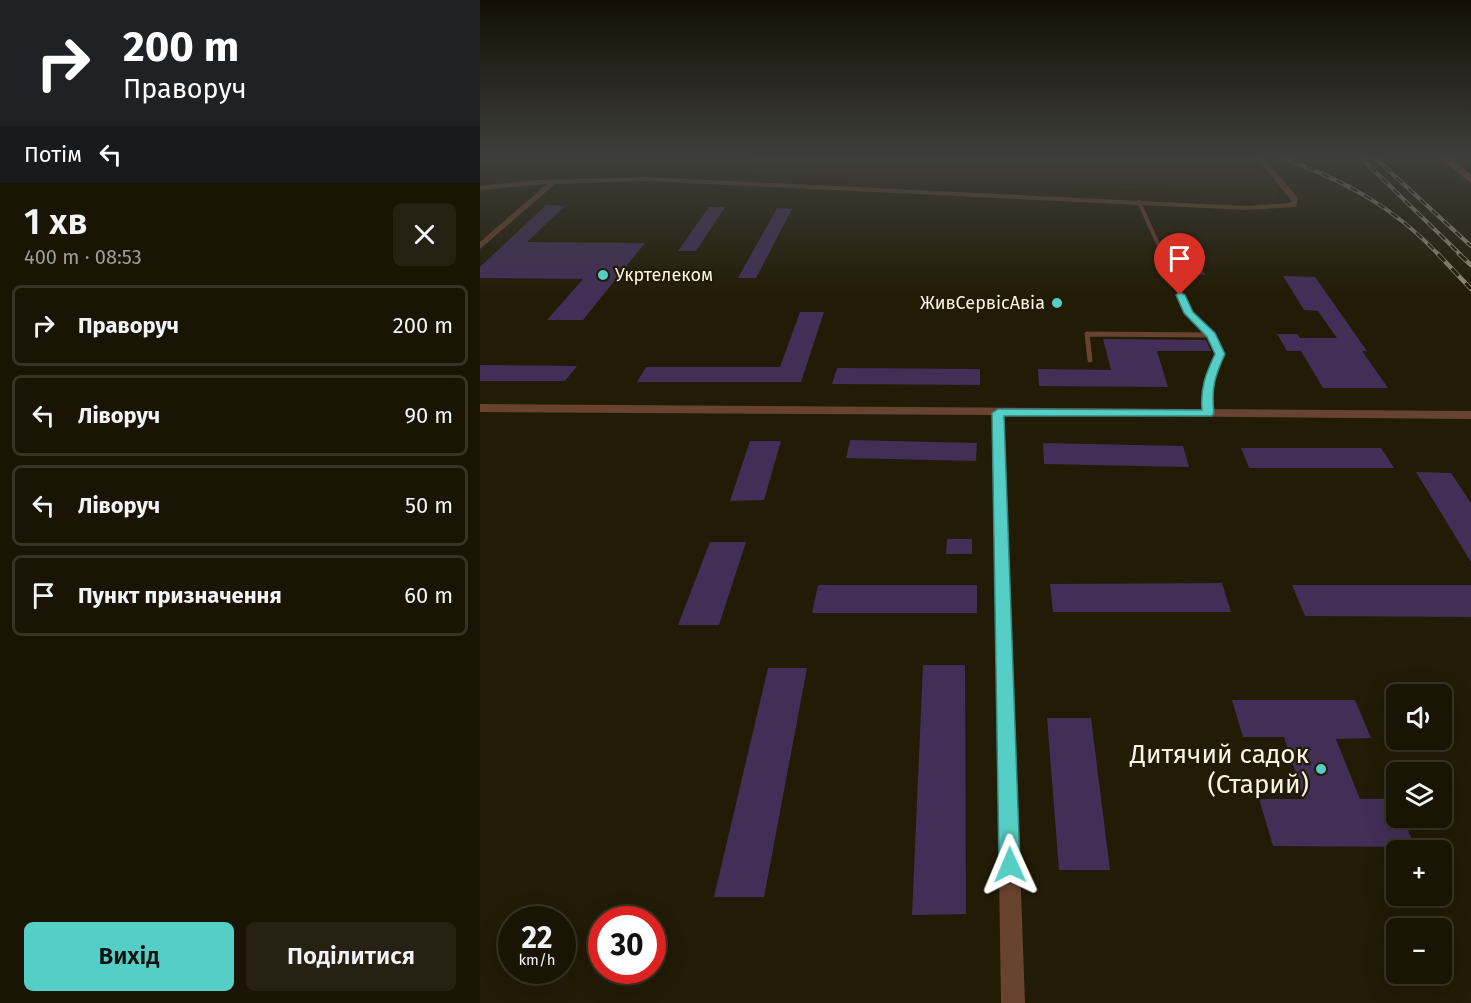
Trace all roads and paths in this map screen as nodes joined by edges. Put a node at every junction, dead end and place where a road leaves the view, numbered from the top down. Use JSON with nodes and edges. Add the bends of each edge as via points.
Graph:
{"nodes":[{"id":1,"x":1139,"y":202,"type":"edge"},
{"id":2,"x":529,"y":203,"type":"edge"},
{"id":3,"x":1156,"y":203,"type":"edge"},
{"id":4,"x":1294,"y":203,"type":"edge"},
{"id":5,"x":480,"y":246,"type":"edge"},
{"id":6,"x":1212,"y":336,"type":"junction"},
{"id":7,"x":1090,"y":360,"type":"dead end"},
{"id":8,"x":480,"y":408,"type":"edge"},
{"id":9,"x":998,"y":413,"type":"junction"},
{"id":10,"x":1208,"y":413,"type":"junction"},
{"id":11,"x":1471,"y":415,"type":"edge"},
{"id":12,"x":1013,"y":1003,"type":"edge"}],
"edges":[{"from":1,"to":6,"type":"lane","via":[[1189,313]]},
{"from":2,"to":5,"type":"street"},
{"from":3,"to":4,"type":"street","via":[[1266,208]]},
{"from":6,"to":7,"type":"lane","via":[[1087,333]]},
{"from":6,"to":10,"type":"lane","via":[[1220,354],[1206,393]]},
{"from":8,"to":9,"type":"street"},
{"from":9,"to":10,"type":"street"},
{"from":9,"to":12,"type":"street"},
{"from":10,"to":11,"type":"street"}]}
